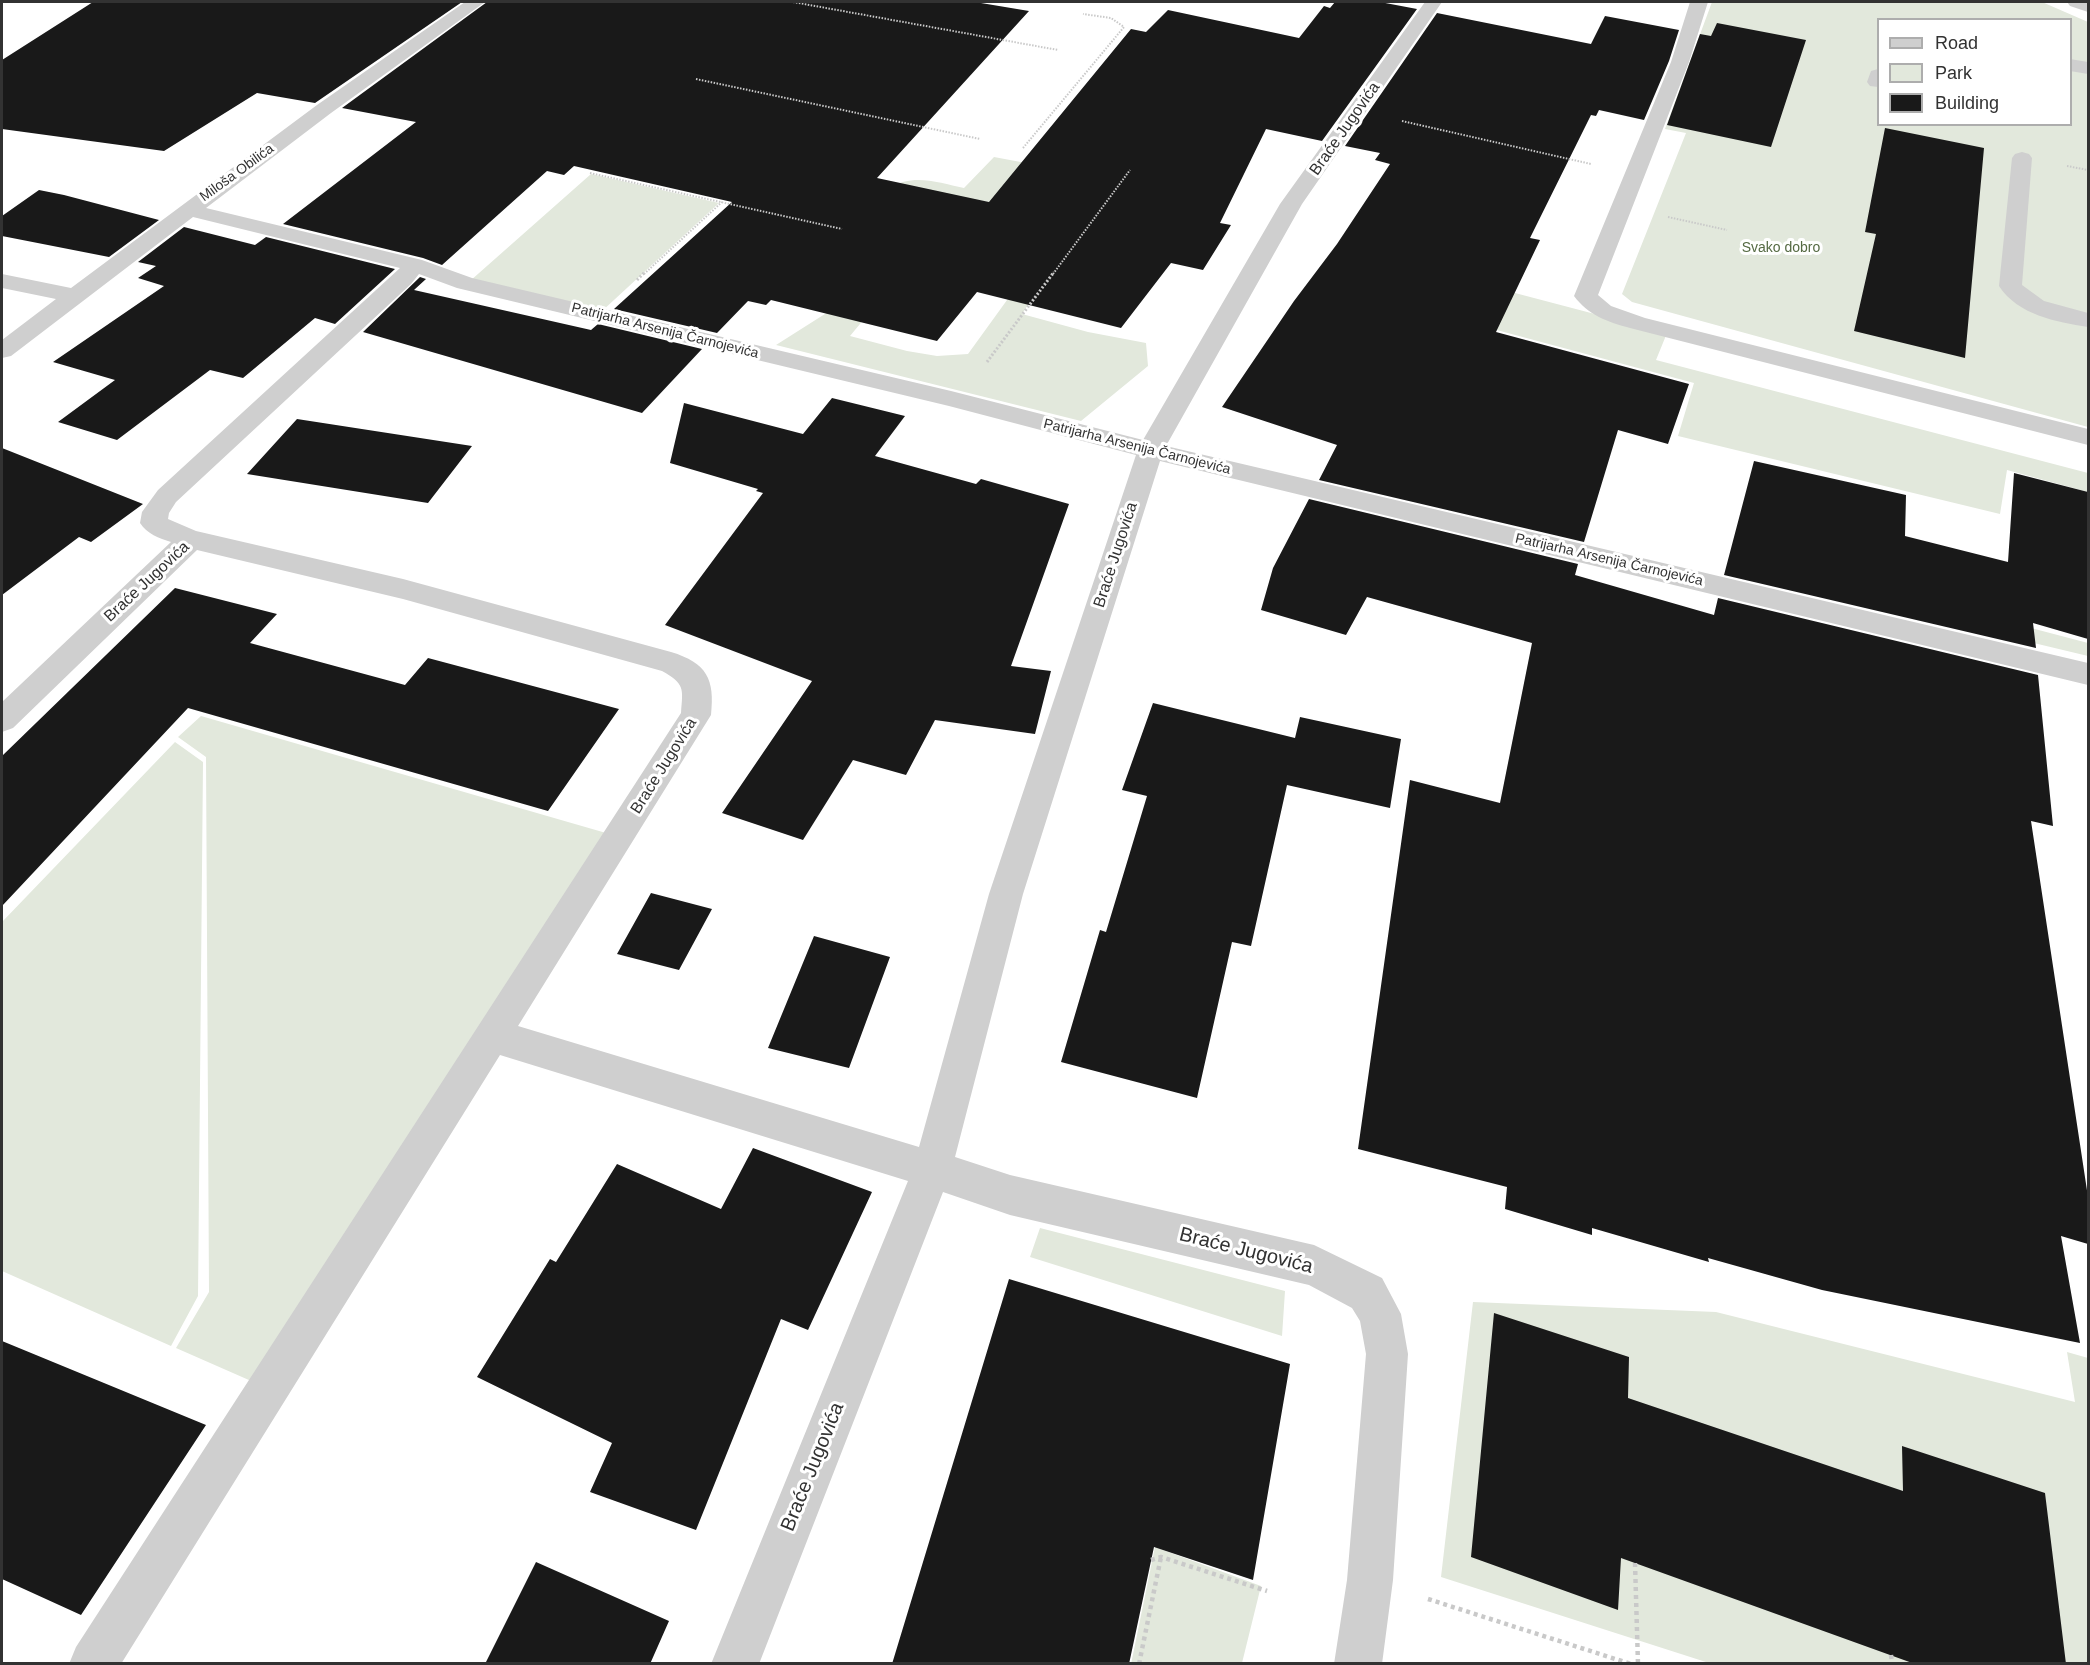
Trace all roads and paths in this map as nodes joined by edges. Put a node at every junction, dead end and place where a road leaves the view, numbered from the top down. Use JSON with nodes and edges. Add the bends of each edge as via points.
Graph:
{"nodes":[{"id":1,"x":476,"y":2,"type":"edge"},
{"id":2,"x":793,"y":2,"type":"edge"},
{"id":3,"x":1434,"y":2,"type":"edge"},
{"id":4,"x":1699,"y":2,"type":"edge"},
{"id":5,"x":2076,"y":2,"type":"edge"},
{"id":6,"x":2088,"y":7,"type":"edge"},
{"id":7,"x":1083,"y":14,"type":"dead end"},
{"id":8,"x":1058,"y":50,"type":"dead end"},
{"id":9,"x":2072,"y":65,"type":"edge"},
{"id":10,"x":2088,"y":68,"type":"edge"},
{"id":11,"x":696,"y":79,"type":"dead end"},
{"id":12,"x":1358,"y":111,"type":"junction"},
{"id":13,"x":980,"y":139,"type":"dead end"},
{"id":14,"x":1023,"y":148,"type":"dead end"},
{"id":15,"x":2022,"y":158,"type":"dead end"},
{"id":16,"x":1130,"y":170,"type":"dead end"},
{"id":17,"x":590,"y":173,"type":"dead end"},
{"id":18,"x":1636,"y":175,"type":"junction"},
{"id":19,"x":722,"y":202,"type":"junction"},
{"id":20,"x":1623,"y":207,"type":"junction"},
{"id":21,"x":188,"y":209,"type":"junction"},
{"id":22,"x":842,"y":229,"type":"dead end"},
{"id":23,"x":1727,"y":230,"type":"dead end"},
{"id":24,"x":414,"y":266,"type":"junction"},
{"id":25,"x":2,"y":281,"type":"edge"},
{"id":26,"x":73,"y":295,"type":"junction"},
{"id":27,"x":599,"y":315,"type":"junction"},
{"id":28,"x":2088,"y":320,"type":"edge"},
{"id":29,"x":2,"y":351,"type":"edge"},
{"id":30,"x":951,"y":399,"type":"junction"},
{"id":31,"x":2088,"y":437,"type":"edge"},
{"id":32,"x":1150,"y":451,"type":"junction"},
{"id":33,"x":191,"y":539,"type":"junction"},
{"id":34,"x":2088,"y":674,"type":"edge"},
{"id":35,"x":2,"y":720,"type":"edge"},
{"id":36,"x":494,"y":1036,"type":"junction"},
{"id":37,"x":932,"y":1170,"type":"junction"},
{"id":38,"x":1161,"y":1557,"type":"junction"},
{"id":39,"x":1152,"y":1560,"type":"dead end"},
{"id":40,"x":1635,"y":1563,"type":"dead end"},
{"id":41,"x":1370,"y":1580,"type":"junction"},
{"id":42,"x":1267,"y":1591,"type":"dead end"},
{"id":43,"x":1891,"y":1655,"type":"dead end"},
{"id":44,"x":93,"y":1664,"type":"edge"},
{"id":45,"x":735,"y":1664,"type":"edge"},
{"id":46,"x":1139,"y":1664,"type":"edge"},
{"id":47,"x":1358,"y":1664,"type":"edge"},
{"id":48,"x":1631,"y":1664,"type":"edge"},
{"id":49,"x":1638,"y":1664,"type":"edge"},
{"id":50,"x":1892,"y":1664,"type":"edge"}],
"edges":[{"from":1,"to":21,"type":"street","name":"Miloša Obilića"},
{"from":2,"to":8,"type":"path"},
{"from":3,"to":12,"type":"street","name":"Braće Jugovića"},
{"from":4,"to":18,"type":"street"},
{"from":5,"to":6,"type":"street"},
{"from":7,"to":14,"type":"path","via":[[1120,21],[1124,27]]},
{"from":9,"to":10,"type":"street"},
{"from":11,"to":13,"type":"path"},
{"from":12,"to":18,"type":"path"},
{"from":12,"to":32,"type":"street","name":"Braće Jugovića","via":[[1291,204]]},
{"from":15,"to":28,"type":"street","via":[[2010,286],[2019,297],[2037,306]]},
{"from":16,"to":30,"type":"path","via":[[985,365]]},
{"from":17,"to":19,"type":"path"},
{"from":18,"to":20,"type":"street"},
{"from":19,"to":22,"type":"path"},
{"from":19,"to":27,"type":"path"},
{"from":20,"to":23,"type":"path"},
{"from":20,"to":31,"type":"street","via":[[1586,296],[1601,310],[1672,332]]},
{"from":21,"to":24,"type":"street","name":"Patrijarha Arsenija Čarnojevića"},
{"from":21,"to":26,"type":"street","name":"Miloša Obilića"},
{"from":24,"to":27,"type":"street","name":"Patrijarha Arsenija Čarnojevića","via":[[465,283]]},
{"from":24,"to":33,"type":"street","via":[[166,496],[154,523]]},
{"from":25,"to":26,"type":"street"},
{"from":26,"to":29,"type":"street","name":"Miloša Obilića"},
{"from":27,"to":30,"type":"street","name":"Patrijarha Arsenija Čarnojevića"},
{"from":30,"to":32,"type":"street","name":"Patrijarha Arsenija Čarnojevića"},
{"from":32,"to":34,"type":"street","name":"Patrijarha Arsenija Čarnojevića"},
{"from":32,"to":37,"type":"street","name":"Braće Jugovića","via":[[1006,894]]},
{"from":33,"to":35,"type":"street","name":"Braće Jugovića"},
{"from":33,"to":36,"type":"street","name":"Braće Jugovića","via":[[403,589],[671,663],[690,672],[698,685],[696,715]]},
{"from":36,"to":37,"type":"street","name":"Braće Jugovića"},
{"from":36,"to":44,"type":"street"},
{"from":37,"to":41,"type":"street","name":"Braće Jugovića","via":[[1011,1195],[1314,1266],[1367,1293],[1380,1314],[1387,1354]]},
{"from":37,"to":45,"type":"street","name":"Braće Jugovića"},
{"from":38,"to":39,"type":"path"},
{"from":38,"to":42,"type":"path"},
{"from":38,"to":46,"type":"path"},
{"from":40,"to":49,"type":"path"},
{"from":41,"to":47,"type":"street","name":"Braće Jugovića"},
{"from":41,"to":48,"type":"path"},
{"from":43,"to":50,"type":"path"}]}
